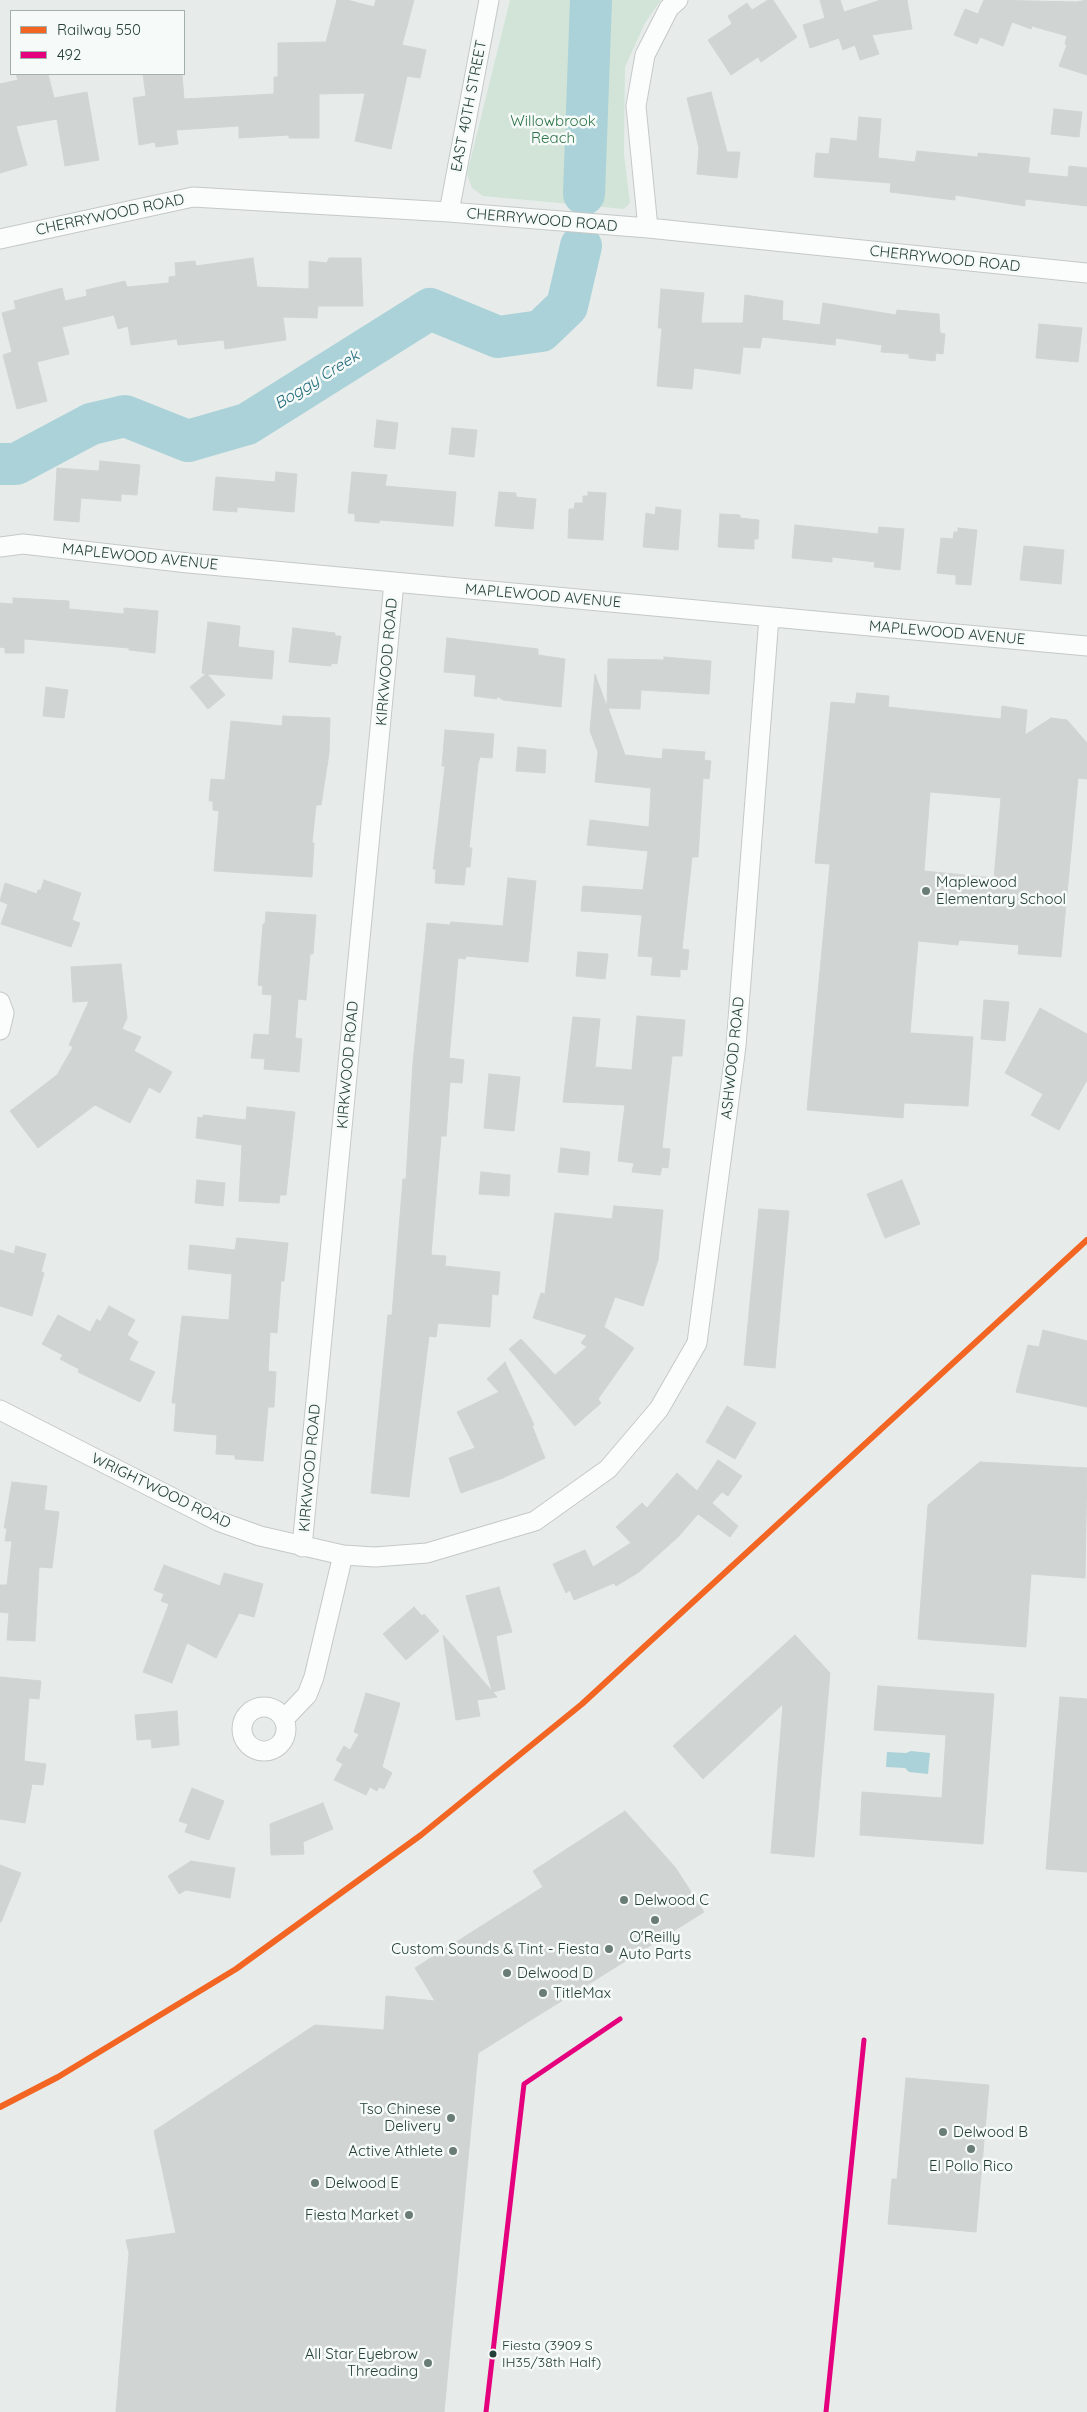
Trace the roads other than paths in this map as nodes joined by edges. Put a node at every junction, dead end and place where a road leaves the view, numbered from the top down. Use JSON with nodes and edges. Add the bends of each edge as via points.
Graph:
{"nodes":[{"id":1,"x":489,"y":0,"type":"edge"},
{"id":2,"x":678,"y":0,"type":"edge"},
{"id":3,"x":449,"y":212,"type":"junction"},
{"id":4,"x":648,"y":228,"type":"junction"},
{"id":5,"x":0,"y":239,"type":"edge"},
{"id":6,"x":1087,"y":273,"type":"edge"},
{"id":7,"x":0,"y":547,"type":"edge"},
{"id":8,"x":394,"y":582,"type":"junction"},
{"id":9,"x":769,"y":617,"type":"junction"},
{"id":10,"x":1087,"y":646,"type":"edge"},
{"id":11,"x":0,"y":1002,"type":"edge"},
{"id":12,"x":0,"y":1030,"type":"edge"},
{"id":13,"x":0,"y":1410,"type":"edge"},
{"id":14,"x":608,"y":1468,"type":"joint"},
{"id":15,"x":302,"y":1547,"type":"junction"},
{"id":16,"x":343,"y":1555,"type":"junction"},
{"id":17,"x":284,"y":1719,"type":"dead end"}],
"edges":[{"from":1,"to":3,"type":"street","name":"EAST 40TH STREET"},
{"from":2,"to":4,"type":"street","via":[[669,8],[644,55],[636,106]]},
{"from":3,"to":4,"type":"street","name":"CHERRYWOOD ROAD"},
{"from":3,"to":5,"type":"street","name":"CHERRYWOOD ROAD","via":[[193,197]]},
{"from":4,"to":6,"type":"street","name":"CHERRYWOOD ROAD"},
{"from":7,"to":8,"type":"street","name":"MAPLEWOOD AVENUE","via":[[23,544]]},
{"from":8,"to":9,"type":"street","name":"MAPLEWOOD AVENUE"},
{"from":8,"to":15,"type":"street","name":"KIRKWOOD ROAD"},
{"from":9,"to":10,"type":"street","name":"MAPLEWOOD AVENUE"},
{"from":9,"to":14,"type":"street","name":"ASHWOOD ROAD","via":[[736,1046],[697,1343],[660,1410]]},
{"from":11,"to":12,"type":"street","via":[[4,1013]]},
{"from":13,"to":15,"type":"street","name":"WRIGHTWOOD ROAD","via":[[218,1521]]},
{"from":14,"to":16,"type":"street","name":"WRIGHTWOOD ROAD","via":[[534,1521],[426,1553],[375,1557]]},
{"from":15,"to":16,"type":"street","name":"WRIGHTWOOD ROAD"},
{"from":16,"to":17,"type":"street","via":[[314,1677],[307,1695]]}]}
